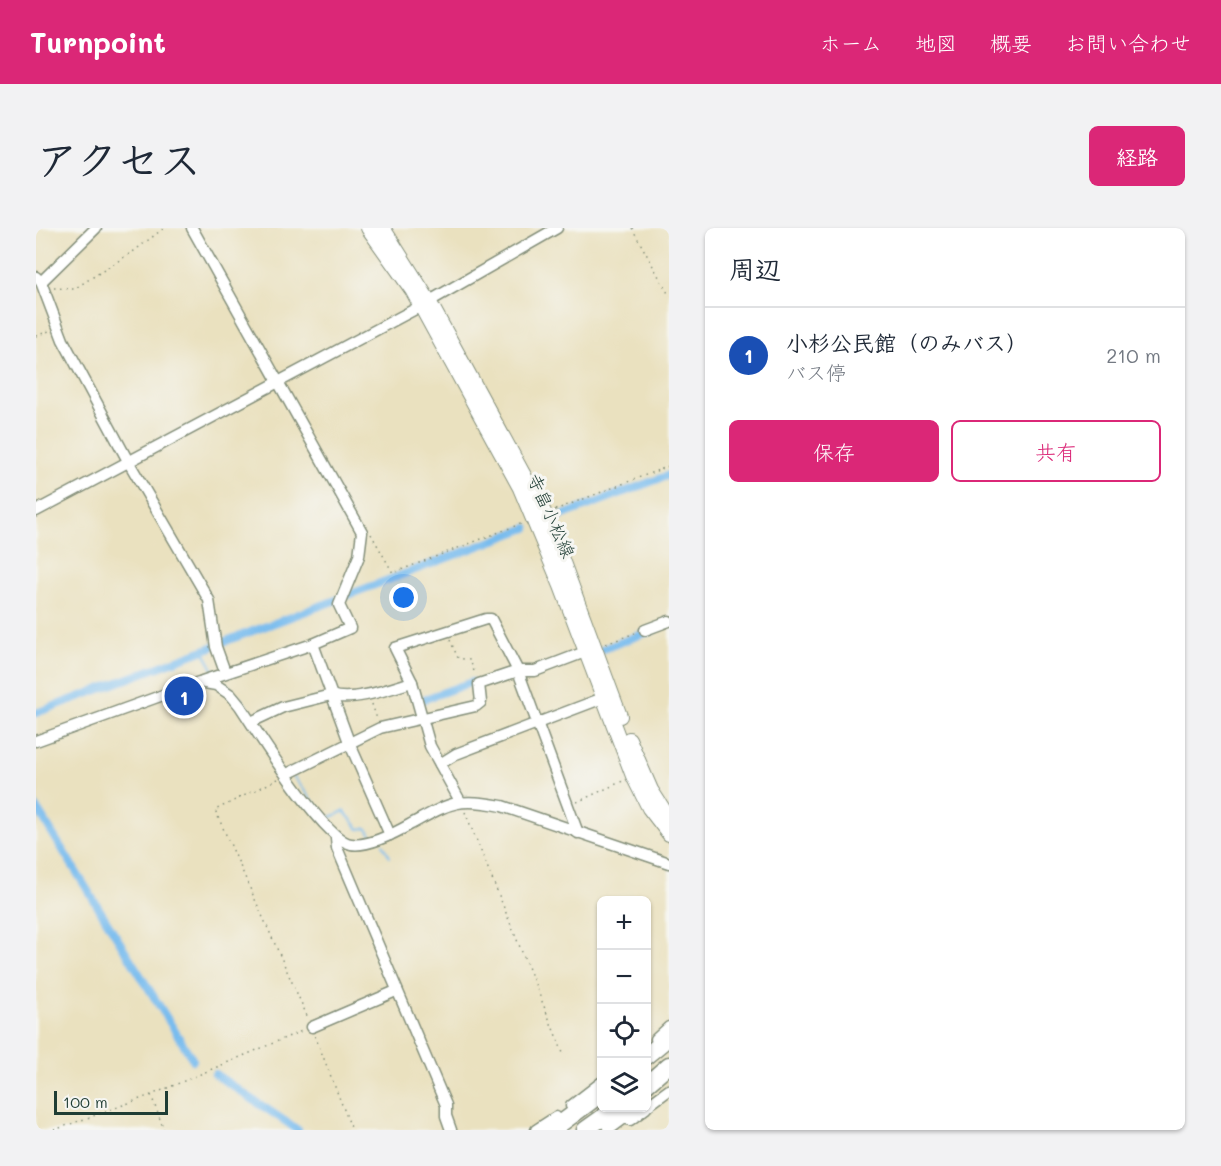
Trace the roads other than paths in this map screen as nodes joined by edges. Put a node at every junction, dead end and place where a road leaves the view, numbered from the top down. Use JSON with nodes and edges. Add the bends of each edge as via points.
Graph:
{"nodes":[{"id":1,"x":96,"y":228,"type":"edge"},
{"id":2,"x":192,"y":228,"type":"edge"},
{"id":3,"x":368,"y":228,"type":"edge"},
{"id":4,"x":383,"y":228,"type":"edge"},
{"id":5,"x":557,"y":228,"type":"edge"},
{"id":6,"x":39,"y":284,"type":"edge"},
{"id":7,"x":425,"y":304,"type":"junction"},
{"id":8,"x":276,"y":381,"type":"junction"},
{"id":9,"x":128,"y":461,"type":"junction"},
{"id":10,"x":36,"y":511,"type":"edge"},
{"id":11,"x":669,"y":621,"type":"edge"},
{"id":12,"x":645,"y":630,"type":"road end"},
{"id":13,"x":313,"y":644,"type":"junction"},
{"id":14,"x":590,"y":650,"type":"junction"},
{"id":15,"x":518,"y":671,"type":"junction"},
{"id":16,"x":225,"y":672,"type":"junction"},
{"id":17,"x":199,"y":682,"type":"junction"},
{"id":18,"x":412,"y":682,"type":"junction"},
{"id":19,"x":331,"y":695,"type":"junction"},
{"id":20,"x":603,"y":698,"type":"junction"},
{"id":21,"x":422,"y":719,"type":"junction"},
{"id":22,"x":251,"y":722,"type":"junction"},
{"id":23,"x":539,"y":723,"type":"junction"},
{"id":24,"x":36,"y":741,"type":"edge"},
{"id":25,"x":349,"y":742,"type":"junction"},
{"id":26,"x":440,"y":764,"type":"junction"},
{"id":27,"x":287,"y":774,"type":"junction"},
{"id":28,"x":460,"y":801,"type":"junction"},
{"id":29,"x":669,"y":818,"type":"edge"},
{"id":30,"x":578,"y":834,"type":"junction"},
{"id":31,"x":669,"y":834,"type":"edge"},
{"id":32,"x":390,"y":835,"type":"junction"},
{"id":33,"x":336,"y":838,"type":"junction"},
{"id":34,"x":669,"y":863,"type":"edge"},
{"id":35,"x":396,"y":991,"type":"junction"},
{"id":36,"x":312,"y":1027,"type":"road end"},
{"id":37,"x":669,"y":1027,"type":"edge"},
{"id":38,"x":669,"y":1037,"type":"edge"},
{"id":39,"x":651,"y":1043,"type":"edge"},
{"id":40,"x":651,"y":1052,"type":"edge"},
{"id":41,"x":669,"y":1052,"type":"edge"},
{"id":42,"x":669,"y":1065,"type":"edge"},
{"id":43,"x":651,"y":1067,"type":"edge"},
{"id":44,"x":651,"y":1080,"type":"edge"},
{"id":45,"x":669,"y":1080,"type":"edge"},
{"id":46,"x":597,"y":1087,"type":"edge"},
{"id":47,"x":669,"y":1090,"type":"edge"},
{"id":48,"x":651,"y":1093,"type":"edge"},
{"id":49,"x":597,"y":1097,"type":"edge"},
{"id":50,"x":651,"y":1103,"type":"edge"},
{"id":51,"x":597,"y":1109,"type":"edge"},
{"id":52,"x":609,"y":1112,"type":"edge"},
{"id":53,"x":627,"y":1112,"type":"edge"},
{"id":54,"x":639,"y":1112,"type":"edge"},
{"id":55,"x":562,"y":1122,"type":"edge"},
{"id":56,"x":452,"y":1130,"type":"edge"},
{"id":57,"x":536,"y":1130,"type":"edge"},
{"id":58,"x":585,"y":1130,"type":"edge"},
{"id":59,"x":604,"y":1130,"type":"edge"},
{"id":60,"x":616,"y":1130,"type":"edge"}],
"edges":[{"from":1,"to":6,"type":"street"},
{"from":2,"to":8,"type":"street"},
{"from":3,"to":7,"type":"main road","name":"寺畠小松線"},
{"from":4,"to":7,"type":"main road","name":"寺畠小松線"},
{"from":5,"to":7,"type":"street"},
{"from":6,"to":9,"type":"street"},
{"from":7,"to":8,"type":"street"},
{"from":7,"to":14,"type":"main road","name":"寺畠小松線","via":[[539,516]]},
{"from":8,"to":9,"type":"street"},
{"from":8,"to":13,"type":"street","via":[[362,532],[359,556],[339,605],[350,628]]},
{"from":9,"to":10,"type":"street"},
{"from":9,"to":16,"type":"street","via":[[209,600],[216,647]]},
{"from":11,"to":12,"type":"street"},
{"from":13,"to":16,"type":"street"},
{"from":13,"to":19,"type":"street"},
{"from":14,"to":15,"type":"street","via":[[535,671]]},
{"from":14,"to":20,"type":"main road","name":"寺畠小松線"},
{"from":14,"to":29,"type":"main road","name":"寺畠小松線","via":[[644,776]]},
{"from":15,"to":18,"type":"street","via":[[491,620],[486,619],[395,648]]},
{"from":15,"to":21,"type":"street","via":[[479,684],[481,702],[476,706]]},
{"from":15,"to":23,"type":"street"},
{"from":16,"to":17,"type":"street"},
{"from":17,"to":22,"type":"street","via":[[216,685],[231,695]]},
{"from":17,"to":24,"type":"street"},
{"from":18,"to":19,"type":"street","via":[[368,694]]},
{"from":18,"to":21,"type":"street"},
{"from":19,"to":22,"type":"street","via":[[283,707]]},
{"from":19,"to":25,"type":"street"},
{"from":20,"to":23,"type":"street"},
{"from":20,"to":31,"type":"main road","name":"寺畠小松線","via":[[633,776],[649,808]]},
{"from":21,"to":25,"type":"street","via":[[381,728]]},
{"from":21,"to":26,"type":"street"},
{"from":22,"to":27,"type":"street"},
{"from":23,"to":26,"type":"street","via":[[456,754]]},
{"from":23,"to":30,"type":"street"},
{"from":25,"to":27,"type":"street"},
{"from":25,"to":32,"type":"street"},
{"from":26,"to":28,"type":"street"},
{"from":27,"to":33,"type":"street"},
{"from":28,"to":30,"type":"street","via":[[502,806]]},
{"from":28,"to":32,"type":"street"},
{"from":30,"to":34,"type":"street"},
{"from":32,"to":33,"type":"street","via":[[351,844]]},
{"from":33,"to":35,"type":"street"},
{"from":35,"to":36,"type":"street"},
{"from":35,"to":56,"type":"street","via":[[446,1105]]},
{"from":37,"to":39,"type":"street"},
{"from":38,"to":40,"type":"highway"},
{"from":41,"to":43,"type":"highway"},
{"from":42,"to":44,"type":"highway"},
{"from":45,"to":48,"type":"highway"},
{"from":46,"to":55,"type":"street"},
{"from":47,"to":50,"type":"street"},
{"from":49,"to":55,"type":"highway"},
{"from":51,"to":55,"type":"highway"},
{"from":52,"to":58,"type":"highway"},
{"from":53,"to":59,"type":"highway"},
{"from":54,"to":60,"type":"street"},
{"from":55,"to":57,"type":"street"}]}
